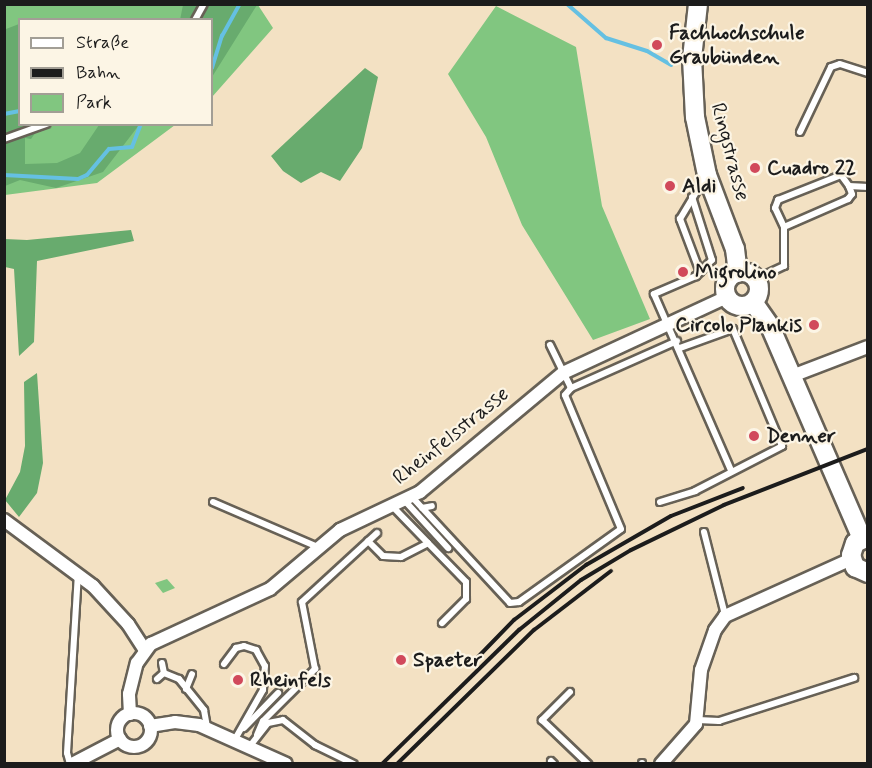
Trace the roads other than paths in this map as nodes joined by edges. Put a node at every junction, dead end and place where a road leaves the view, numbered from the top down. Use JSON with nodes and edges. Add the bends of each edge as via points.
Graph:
{"nodes":[{"id":1,"x":204,"y":4,"type":"edge"},
{"id":2,"x":698,"y":4,"type":"edge"},
{"id":3,"x":196,"y":18,"type":"edge"},
{"id":4,"x":867,"y":73,"type":"edge"},
{"id":5,"x":40,"y":126,"type":"edge"},
{"id":6,"x":800,"y":132,"type":"dead end"},
{"id":7,"x":4,"y":139,"type":"edge"},
{"id":8,"x":707,"y":174,"type":"junction"},
{"id":9,"x":849,"y":186,"type":"junction"},
{"id":10,"x":867,"y":187,"type":"edge"},
{"id":11,"x":692,"y":197,"type":"junction"},
{"id":12,"x":784,"y":227,"type":"junction"},
{"id":13,"x":700,"y":272,"type":"junction"},
{"id":14,"x":738,"y":273,"type":"junction"},
{"id":15,"x":756,"y":279,"type":"junction"},
{"id":16,"x":727,"y":297,"type":"junction"},
{"id":17,"x":753,"y":302,"type":"junction"},
{"id":18,"x":668,"y":324,"type":"junction"},
{"id":19,"x":550,"y":345,"type":"dead end"},
{"id":20,"x":679,"y":345,"type":"junction"},
{"id":21,"x":867,"y":347,"type":"edge"},
{"id":22,"x":563,"y":373,"type":"junction"},
{"id":23,"x":792,"y":376,"type":"junction"},
{"id":24,"x":571,"y":388,"type":"junction"},
{"id":25,"x":731,"y":470,"type":"junction"},
{"id":26,"x":409,"y":499,"type":"junction"},
{"id":27,"x":660,"y":501,"type":"dead end"},
{"id":28,"x":213,"y":502,"type":"dead end"},
{"id":29,"x":432,"y":506,"type":"dead end"},
{"id":30,"x":393,"y":507,"type":"junction"},
{"id":31,"x":422,"y":508,"type":"junction"},
{"id":32,"x":4,"y":520,"type":"edge"},
{"id":33,"x":704,"y":532,"type":"dead end"},
{"id":34,"x":377,"y":533,"type":"dead end"},
{"id":35,"x":865,"y":538,"type":"edge"},
{"id":36,"x":368,"y":541,"type":"junction"},
{"id":37,"x":428,"y":543,"type":"junction"},
{"id":38,"x":318,"y":547,"type":"junction"},
{"id":39,"x":448,"y":548,"type":"dead end"},
{"id":40,"x":851,"y":559,"type":"junction"},
{"id":41,"x":78,"y":573,"type":"junction"},
{"id":42,"x":867,"y":573,"type":"edge"},
{"id":43,"x":725,"y":616,"type":"junction"},
{"id":44,"x":442,"y":623,"type":"dead end"},
{"id":45,"x":144,"y":649,"type":"junction"},
{"id":46,"x":162,"y":663,"type":"dead end"},
{"id":47,"x":224,"y":664,"type":"dead end"},
{"id":48,"x":164,"y":673,"type":"junction"},
{"id":49,"x":192,"y":674,"type":"dead end"},
{"id":50,"x":854,"y":678,"type":"dead end"},
{"id":51,"x":157,"y":679,"type":"dead end"},
{"id":52,"x":186,"y":689,"type":"junction"},
{"id":53,"x":570,"y":692,"type":"dead end"},
{"id":54,"x":279,"y":693,"type":"dead end"},
{"id":55,"x":130,"y":714,"type":"junction"},
{"id":56,"x":698,"y":720,"type":"junction"},
{"id":57,"x":150,"y":726,"type":"junction"},
{"id":58,"x":207,"y":727,"type":"junction"},
{"id":59,"x":243,"y":728,"type":"junction"},
{"id":60,"x":257,"y":735,"type":"junction"},
{"id":61,"x":120,"y":739,"type":"junction"},
{"id":62,"x":235,"y":739,"type":"junction"},
{"id":63,"x":250,"y":746,"type":"junction"},
{"id":64,"x":71,"y":764,"type":"edge"},
{"id":65,"x":286,"y":764,"type":"edge"},
{"id":66,"x":354,"y":764,"type":"edge"},
{"id":67,"x":588,"y":764,"type":"edge"},
{"id":68,"x":661,"y":764,"type":"edge"}],
"edges":[{"from":1,"to":3,"type":"lane"},
{"from":2,"to":8,"type":"main road","name":"Ringstrasse","via":[[692,86]]},
{"from":4,"to":6,"type":"lane","via":[[840,64],[831,67]]},
{"from":5,"to":7,"type":"lane"},
{"from":8,"to":11,"type":"lane"},
{"from":8,"to":14,"type":"main road","name":"Ringstrasse","via":[[732,240]]},
{"from":9,"to":10,"type":"lane"},
{"from":9,"to":12,"type":"lane","via":[[852,194],[848,199]]},
{"from":9,"to":12,"type":"lane","via":[[841,175],[778,200],[776,208]]},
{"from":11,"to":13,"type":"lane","via":[[680,219]]},
{"from":11,"to":13,"type":"lane","via":[[712,253],[710,262]]},
{"from":12,"to":15,"type":"lane","via":[[785,263]]},
{"from":13,"to":18,"type":"lane","via":[[654,294]]},
{"from":14,"to":15,"type":"main road","via":[[748,273]]},
{"from":14,"to":16,"type":"main road","via":[[727,282]]},
{"from":15,"to":17,"type":"main road","via":[[759,289]]},
{"from":16,"to":17,"type":"main road","via":[[739,306]]},
{"from":16,"to":18,"type":"street","name":"Rheinfelsstrasse"},
{"from":17,"to":23,"type":"main road","via":[[767,320]]},
{"from":18,"to":20,"type":"lane"},
{"from":18,"to":22,"type":"street","name":"Rheinfelsstrasse"},
{"from":19,"to":22,"type":"lane"},
{"from":20,"to":24,"type":"lane"},
{"from":20,"to":25,"type":"lane"},
{"from":20,"to":25,"type":"lane","via":[[733,329],[780,436],[780,448]]},
{"from":21,"to":23,"type":"street"},
{"from":22,"to":24,"type":"lane"},
{"from":22,"to":26,"type":"street","name":"Rheinfelsstrasse"},
{"from":23,"to":35,"type":"main road"},
{"from":24,"to":31,"type":"lane","via":[[565,395],[621,529],[514,604]]},
{"from":25,"to":27,"type":"lane","via":[[695,491]]},
{"from":26,"to":30,"type":"street","name":"Rheinfelsstrasse"},
{"from":26,"to":31,"type":"lane"},
{"from":26,"to":39,"type":"lane"},
{"from":28,"to":38,"type":"lane"},
{"from":29,"to":31,"type":"lane"},
{"from":30,"to":37,"type":"lane"},
{"from":30,"to":38,"type":"street","name":"Rheinfelsstrasse","via":[[353,522]]},
{"from":32,"to":41,"type":"street"},
{"from":33,"to":43,"type":"lane"},
{"from":34,"to":36,"type":"lane"},
{"from":35,"to":40,"type":"main road","via":[[853,547]]},
{"from":36,"to":37,"type":"lane","via":[[383,556],[401,557]]},
{"from":36,"to":60,"type":"lane","via":[[302,602],[315,669],[263,721]]},
{"from":37,"to":44,"type":"lane","via":[[466,582],[468,589],[466,599]]},
{"from":38,"to":45,"type":"street","name":"Rheinfelsstrasse","via":[[270,589]]},
{"from":40,"to":42,"type":"main road","via":[[858,570]]},
{"from":40,"to":43,"type":"street"},
{"from":41,"to":45,"type":"street","via":[[117,610]]},
{"from":41,"to":64,"type":"lane","via":[[66,753]]},
{"from":43,"to":56,"type":"street","via":[[701,670]]},
{"from":45,"to":55,"type":"street","via":[[129,694]]},
{"from":46,"to":48,"type":"lane"},
{"from":47,"to":59,"type":"lane","via":[[236,648],[244,646],[256,650],[265,666],[263,690]]},
{"from":48,"to":51,"type":"lane"},
{"from":48,"to":52,"type":"lane","via":[[179,679]]},
{"from":49,"to":52,"type":"lane"},
{"from":50,"to":56,"type":"lane","via":[[719,721]]},
{"from":52,"to":58,"type":"lane","via":[[204,710]]},
{"from":53,"to":67,"type":"lane","via":[[542,720]]},
{"from":54,"to":59,"type":"lane"},
{"from":55,"to":57,"type":"street","via":[[143,716]]},
{"from":55,"to":61,"type":"street","via":[[118,726]]},
{"from":56,"to":68,"type":"street","via":[[689,736]]},
{"from":57,"to":58,"type":"street","via":[[187,722]]},
{"from":57,"to":61,"type":"street","via":[[150,735],[142,745],[130,746]]},
{"from":58,"to":62,"type":"street"},
{"from":59,"to":62,"type":"lane"},
{"from":60,"to":63,"type":"lane"},
{"from":60,"to":66,"type":"lane","via":[[268,723],[283,720],[315,745]]},
{"from":61,"to":64,"type":"street"},
{"from":62,"to":63,"type":"street"},
{"from":63,"to":65,"type":"street"}]}
